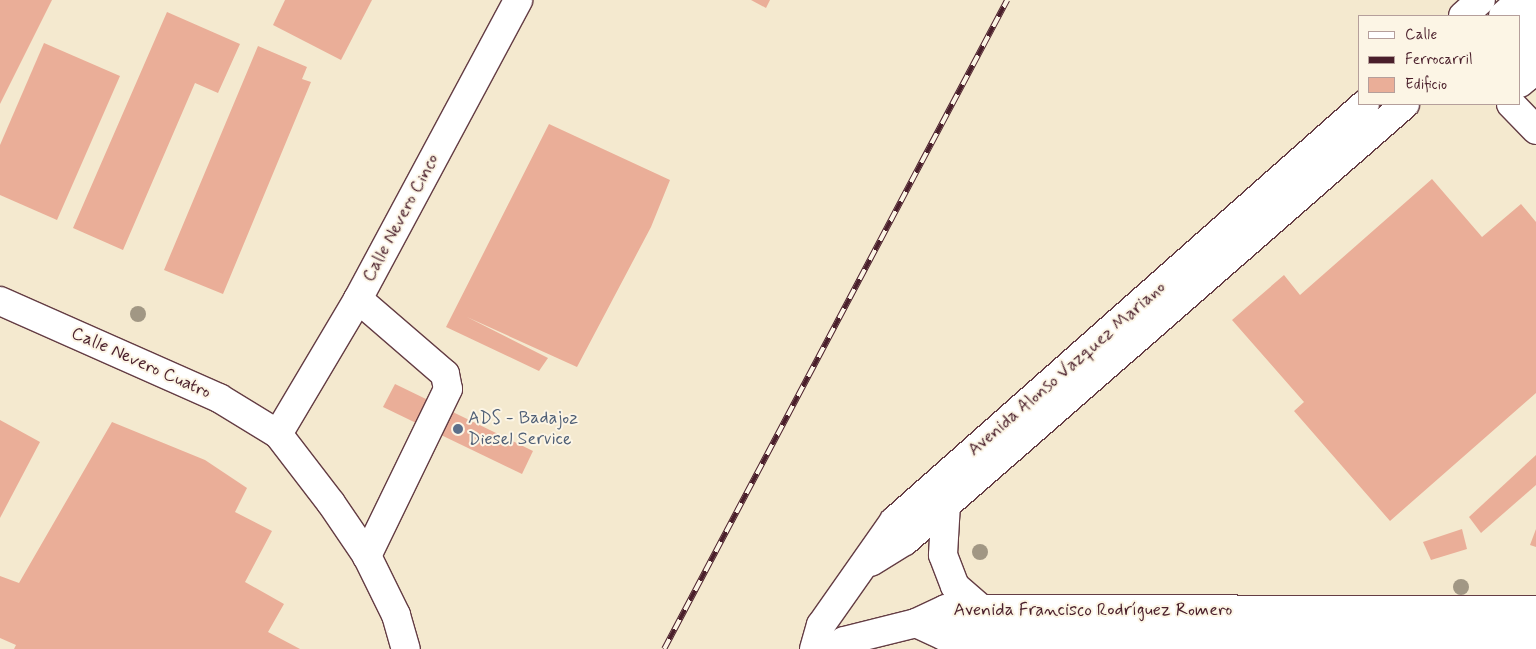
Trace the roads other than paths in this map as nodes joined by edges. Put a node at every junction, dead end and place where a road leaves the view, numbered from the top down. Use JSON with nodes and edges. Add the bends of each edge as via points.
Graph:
{"nodes":[{"id":1,"x":518,"y":0,"type":"edge"},
{"id":2,"x":1521,"y":32,"type":"edge"},
{"id":3,"x":1526,"y":77,"type":"edge"},
{"id":4,"x":1364,"y":105,"type":"edge"},
{"id":5,"x":1404,"y":105,"type":"edge"},
{"id":6,"x":1511,"y":105,"type":"edge"},
{"id":7,"x":1536,"y":130,"type":"edge"},
{"id":8,"x":358,"y":299,"type":"junction"},
{"id":9,"x":0,"y":301,"type":"edge"},
{"id":10,"x":278,"y":434,"type":"junction"},
{"id":11,"x":946,"y":504,"type":"junction"},
{"id":12,"x":367,"y":556,"type":"junction"},
{"id":13,"x":860,"y":570,"type":"junction"},
{"id":14,"x":983,"y":610,"type":"junction"},
{"id":15,"x":1536,"y":610,"type":"edge"},
{"id":16,"x":916,"y":623,"type":"junction"},
{"id":17,"x":1536,"y":635,"type":"edge"},
{"id":18,"x":1366,"y":642,"type":"edge"},
{"id":19,"x":406,"y":649,"type":"edge"},
{"id":20,"x":814,"y":649,"type":"edge"},
{"id":21,"x":832,"y":649,"type":"edge"}],
"edges":[{"from":1,"to":8,"type":"street","name":"Calle Nevero Cinco"},
{"from":2,"to":3,"type":"street","via":[[1526,37]]},
{"from":4,"to":13,"type":"street","name":"Avenida Alonso Vazquez Mariano","via":[[894,520]]},
{"from":5,"to":11,"type":"street","name":"Avenida Alonso Vazquez Mariano"},
{"from":6,"to":7,"type":"street"},
{"from":8,"to":10,"type":"street","name":"Calle Nevero Cinco"},
{"from":8,"to":12,"type":"street","via":[[446,374],[448,389]]},
{"from":9,"to":10,"type":"street","name":"Calle Nevero Cuatro","via":[[219,398]]},
{"from":10,"to":12,"type":"street"},
{"from":11,"to":13,"type":"street","name":"Avenida Alonso Vazquez Mariano","via":[[905,541]]},
{"from":11,"to":14,"type":"street","via":[[942,555],[955,586]]},
{"from":12,"to":19,"type":"street","via":[[396,615]]},
{"from":13,"to":20,"type":"street","via":[[821,625]]},
{"from":14,"to":15,"type":"street","name":"Avenida Francisco Rodríguez Romero"},
{"from":14,"to":16,"type":"street","name":"Avenida Francisco Rodríguez Romero","via":[[946,609]]},
{"from":16,"to":18,"type":"street","name":"Avenida Francisco Rodríguez Romero","via":[[944,636]]},
{"from":16,"to":21,"type":"street","via":[[844,641]]},
{"from":17,"to":18,"type":"street","name":"Avenida Francisco Rodríguez Romero"}]}
